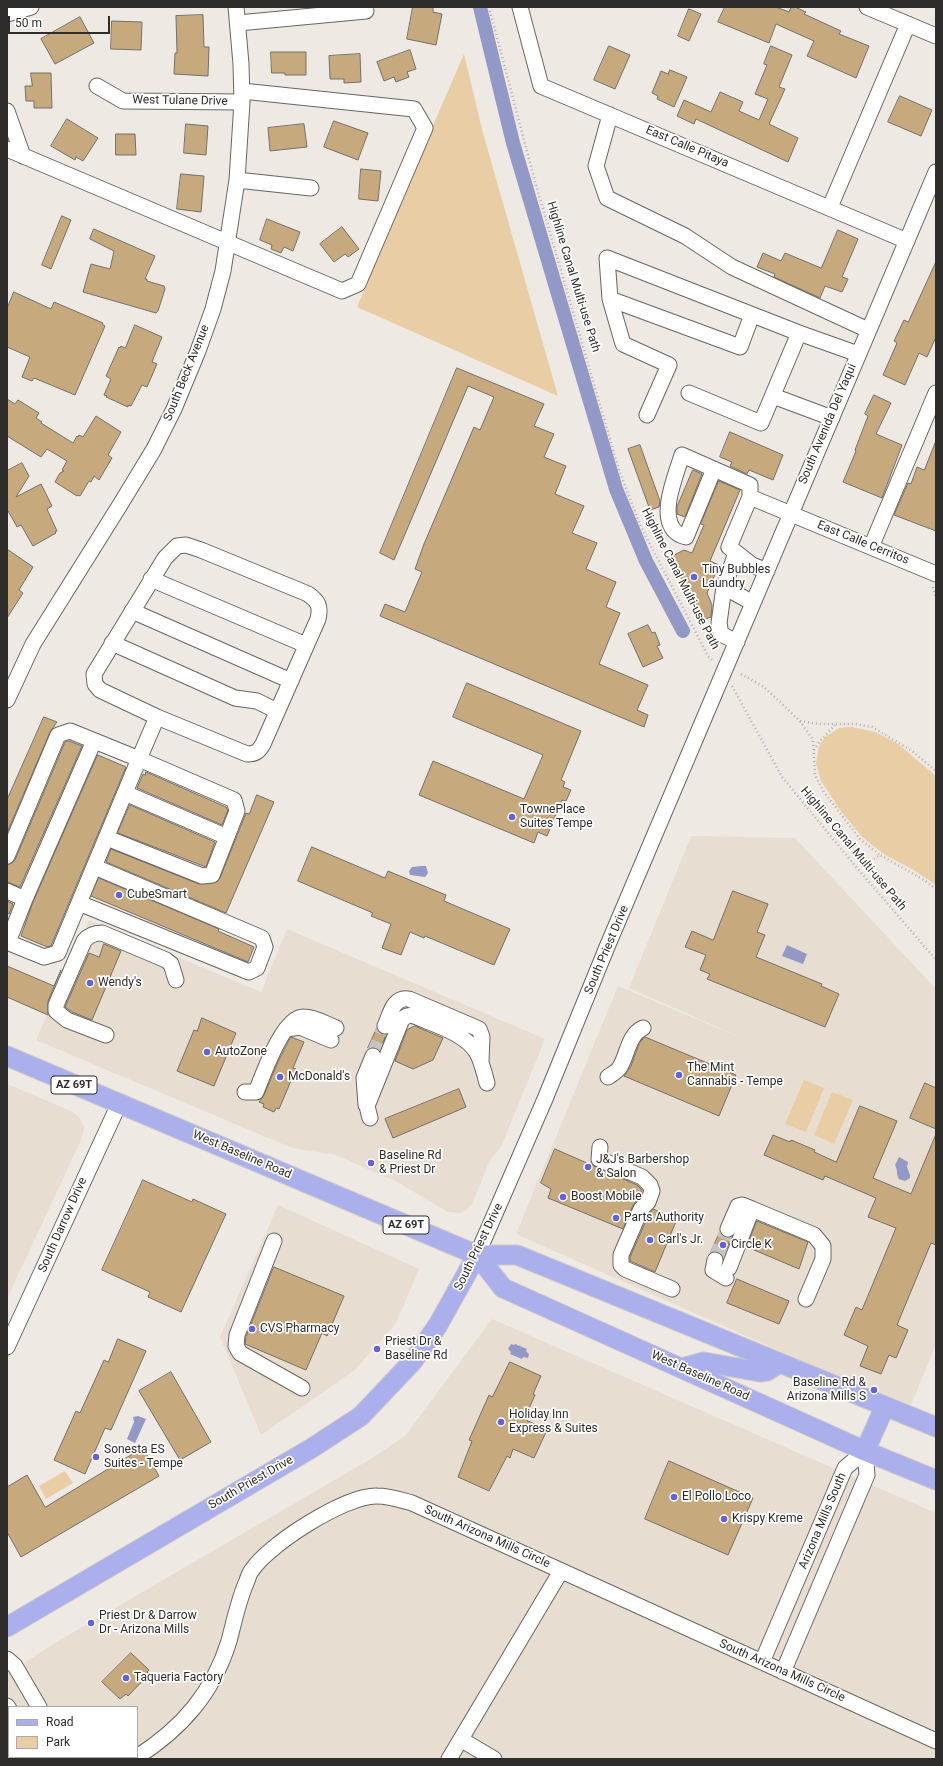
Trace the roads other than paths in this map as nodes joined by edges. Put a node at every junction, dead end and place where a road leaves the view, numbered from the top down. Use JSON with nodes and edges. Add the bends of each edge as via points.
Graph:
{"nodes":[{"id":1,"x":32,"y":7,"type":"edge"},
{"id":2,"x":236,"y":7,"type":"edge"},
{"id":3,"x":520,"y":7,"type":"edge"},
{"id":4,"x":875,"y":9,"type":"edge"},
{"id":5,"x":366,"y":12,"type":"dead end"},
{"id":6,"x":7,"y":14,"type":"edge"},
{"id":7,"x":238,"y":23,"type":"junction"},
{"id":8,"x":908,"y":24,"type":"junction"},
{"id":9,"x":936,"y":36,"type":"edge"},
{"id":10,"x":97,"y":86,"type":"dead end"},
{"id":11,"x":242,"y":96,"type":"junction"},
{"id":12,"x":7,"y":111,"type":"edge"},
{"id":13,"x":610,"y":115,"type":"junction"},
{"id":14,"x":7,"y":149,"type":"edge"},
{"id":15,"x":23,"y":156,"type":"junction"},
{"id":16,"x":936,"y":172,"type":"edge"},
{"id":17,"x":237,"y":180,"type":"junction"},
{"id":18,"x":311,"y":188,"type":"dead end"},
{"id":19,"x":830,"y":207,"type":"junction"},
{"id":20,"x":907,"y":241,"type":"junction"},
{"id":21,"x":227,"y":244,"type":"junction"},
{"id":22,"x":610,"y":299,"type":"junction"},
{"id":23,"x":752,"y":315,"type":"junction"},
{"id":24,"x":868,"y":330,"type":"junction"},
{"id":25,"x":799,"y":332,"type":"junction"},
{"id":26,"x":858,"y":354,"type":"junction"},
{"id":27,"x":689,"y":393,"type":"dead end"},
{"id":28,"x":936,"y":393,"type":"edge"},
{"id":29,"x":773,"y":396,"type":"junction"},
{"id":30,"x":647,"y":415,"type":"dead end"},
{"id":31,"x":832,"y":418,"type":"junction"},
{"id":32,"x":714,"y":469,"type":"junction"},
{"id":33,"x":750,"y":497,"type":"junction"},
{"id":34,"x":790,"y":513,"type":"junction"},
{"id":35,"x":871,"y":547,"type":"junction"},
{"id":36,"x":736,"y":553,"type":"junction"},
{"id":37,"x":767,"y":571,"type":"junction"},
{"id":38,"x":936,"y":574,"type":"edge"},
{"id":39,"x":152,"y":579,"type":"junction"},
{"id":40,"x":724,"y":587,"type":"junction"},
{"id":41,"x":753,"y":603,"type":"junction"},
{"id":42,"x":132,"y":611,"type":"junction"},
{"id":43,"x":737,"y":642,"type":"junction"},
{"id":44,"x":112,"y":643,"type":"junction"},
{"id":45,"x":306,"y":645,"type":"junction"},
{"id":46,"x":723,"y":674,"type":"joint"},
{"id":47,"x":291,"y":681,"type":"junction"},
{"id":48,"x":7,"y":700,"type":"edge"},
{"id":49,"x":278,"y":711,"type":"junction"},
{"id":50,"x":157,"y":717,"type":"junction"},
{"id":51,"x":94,"y":741,"type":"junction"},
{"id":52,"x":139,"y":759,"type":"junction"},
{"id":53,"x":125,"y":793,"type":"junction"},
{"id":54,"x":227,"y":837,"type":"junction"},
{"id":55,"x":107,"y":838,"type":"junction"},
{"id":56,"x":7,"y":856,"type":"edge"},
{"id":57,"x":95,"y":867,"type":"junction"},
{"id":58,"x":7,"y":891,"type":"edge"},
{"id":59,"x":25,"y":899,"type":"junction"},
{"id":60,"x":79,"y":903,"type":"junction"},
{"id":61,"x":8,"y":942,"type":"edge"},
{"id":62,"x":176,"y":980,"type":"dead end"},
{"id":63,"x":385,"y":1026,"type":"tunnel mouth"},
{"id":64,"x":643,"y":1028,"type":"dead end"},
{"id":65,"x":334,"y":1034,"type":"dead end"},
{"id":66,"x":106,"y":1035,"type":"dead end"},
{"id":67,"x":7,"y":1056,"type":"edge"},
{"id":68,"x":372,"y":1056,"type":"tunnel mouth"},
{"id":69,"x":481,"y":1062,"type":"junction"},
{"id":70,"x":608,"y":1077,"type":"dead end"},
{"id":71,"x":487,"y":1082,"type":"dead end"},
{"id":72,"x":245,"y":1092,"type":"dead end"},
{"id":73,"x":119,"y":1104,"type":"junction"},
{"id":74,"x":600,"y":1147,"type":"dead end"},
{"id":75,"x":752,"y":1209,"type":"junction"},
{"id":76,"x":728,"y":1229,"type":"tunnel mouth"},
{"id":77,"x":274,"y":1241,"type":"dead end"},
{"id":78,"x":477,"y":1255,"type":"junction"},
{"id":79,"x":715,"y":1260,"type":"dead end"},
{"id":80,"x":672,"y":1289,"type":"dead end"},
{"id":81,"x":806,"y":1299,"type":"dead end"},
{"id":82,"x":7,"y":1347,"type":"edge"},
{"id":83,"x":780,"y":1363,"type":"junction"},
{"id":84,"x":682,"y":1368,"type":"junction"},
{"id":85,"x":302,"y":1388,"type":"dead end"},
{"id":86,"x":884,"y":1406,"type":"junction"},
{"id":87,"x":936,"y":1427,"type":"edge"},
{"id":88,"x":865,"y":1451,"type":"junction"},
{"id":89,"x":936,"y":1480,"type":"edge"},
{"id":90,"x":561,"y":1571,"type":"junction"},
{"id":91,"x":7,"y":1628,"type":"edge"},
{"id":92,"x":7,"y":1659,"type":"edge"},
{"id":93,"x":762,"y":1662,"type":"junction"},
{"id":94,"x":783,"y":1672,"type":"junction"},
{"id":95,"x":38,"y":1706,"type":"edge"},
{"id":96,"x":462,"y":1740,"type":"junction"},
{"id":97,"x":936,"y":1741,"type":"edge"},
{"id":98,"x":138,"y":1756,"type":"edge"},
{"id":99,"x":449,"y":1759,"type":"edge"},
{"id":100,"x":494,"y":1759,"type":"edge"}],
"edges":[{"from":1,"to":6,"type":"street"},
{"from":2,"to":7,"type":"street","name":"South Beck Avenue"},
{"from":3,"to":13,"type":"street","name":"East Calle Pitaya","via":[[541,86]]},
{"from":4,"to":8,"type":"street"},
{"from":5,"to":7,"type":"street"},
{"from":7,"to":11,"type":"street","name":"South Beck Avenue"},
{"from":8,"to":9,"type":"street"},
{"from":8,"to":19,"type":"street"},
{"from":10,"to":11,"type":"street","name":"West Tulane Drive","via":[[123,101]]},
{"from":11,"to":17,"type":"street","name":"South Beck Avenue"},
{"from":11,"to":21,"type":"street","name":"West Tulane Drive","via":[[414,109],[425,128],[358,284],[342,291]]},
{"from":12,"to":15,"type":"street"},
{"from":13,"to":19,"type":"street","name":"East Calle Pitaya"},
{"from":13,"to":24,"type":"street","via":[[596,166],[607,198],[684,236],[732,267]]},
{"from":14,"to":15,"type":"street"},
{"from":15,"to":21,"type":"street"},
{"from":16,"to":20,"type":"street","name":"South Avenida Del Yaqui"},
{"from":17,"to":18,"type":"street"},
{"from":17,"to":21,"type":"street","name":"South Beck Avenue"},
{"from":19,"to":20,"type":"street","name":"East Calle Pitaya"},
{"from":20,"to":24,"type":"street","name":"South Avenida Del Yaqui"},
{"from":21,"to":48,"type":"street","name":"South Beck Avenue","via":[[213,308],[174,409],[128,493],[27,654]]},
{"from":22,"to":23,"type":"street","via":[[740,347]]},
{"from":22,"to":23,"type":"street","via":[[607,258]]},
{"from":22,"to":30,"type":"street","via":[[622,344],[669,365]]},
{"from":23,"to":25,"type":"street"},
{"from":24,"to":26,"type":"street","name":"South Avenida Del Yaqui"},
{"from":25,"to":26,"type":"street"},
{"from":25,"to":29,"type":"street"},
{"from":26,"to":31,"type":"street","name":"South Avenida Del Yaqui"},
{"from":27,"to":29,"type":"street","via":[[761,423]]},
{"from":28,"to":35,"type":"street"},
{"from":29,"to":31,"type":"street"},
{"from":31,"to":34,"type":"street","name":"South Avenida Del Yaqui"},
{"from":32,"to":32,"type":"street","via":[[682,455],[668,501],[668,517],[677,533],[686,537]]},
{"from":32,"to":33,"type":"street","via":[[750,485]]},
{"from":33,"to":34,"type":"street","name":"East Calle Cerritos"},
{"from":33,"to":36,"type":"street","via":[[729,547]]},
{"from":34,"to":35,"type":"street","name":"East Calle Cerritos"},
{"from":34,"to":37,"type":"street","name":"South Avenida Del Yaqui"},
{"from":35,"to":38,"type":"street","name":"East Calle Cerritos"},
{"from":36,"to":37,"type":"street","via":[[752,565]]},
{"from":36,"to":40,"type":"street"},
{"from":37,"to":41,"type":"street","name":"South Avenida Del Yaqui"},
{"from":39,"to":42,"type":"street"},
{"from":39,"to":45,"type":"street"},
{"from":39,"to":45,"type":"street","via":[[172,549],[186,545],[308,594],[316,600],[320,611]]},
{"from":40,"to":41,"type":"street"},
{"from":40,"to":43,"type":"street","via":[[719,623],[721,634]]},
{"from":41,"to":43,"type":"street","name":"South Avenida Del Yaqui"},
{"from":42,"to":44,"type":"street"},
{"from":42,"to":47,"type":"street"},
{"from":43,"to":46,"type":"street","name":"South Avenida Del Yaqui"},
{"from":44,"to":49,"type":"street","via":[[235,698],[257,701]]},
{"from":44,"to":50,"type":"street","via":[[94,674],[95,684],[100,690]]},
{"from":45,"to":47,"type":"street"},
{"from":46,"to":78,"type":"street","name":"South Priest Drive"},
{"from":47,"to":49,"type":"street"},
{"from":49,"to":50,"type":"street","via":[[259,751],[253,754],[247,754]]},
{"from":50,"to":52,"type":"street"},
{"from":51,"to":52,"type":"street"},
{"from":51,"to":56,"type":"street","via":[[70,731],[58,735]]},
{"from":51,"to":59,"type":"street"},
{"from":52,"to":53,"type":"street"},
{"from":52,"to":54,"type":"street","via":[[234,800],[237,811]]},
{"from":53,"to":54,"type":"street"},
{"from":53,"to":55,"type":"street"},
{"from":54,"to":55,"type":"street","via":[[212,875],[202,876]]},
{"from":55,"to":57,"type":"street"},
{"from":57,"to":60,"type":"street"},
{"from":57,"to":60,"type":"street","via":[[262,938],[265,947],[257,968],[248,972]]},
{"from":58,"to":59,"type":"street"},
{"from":59,"to":61,"type":"street"},
{"from":60,"to":61,"type":"street","via":[[58,953],[44,957]]},
{"from":62,"to":66,"type":"street","via":[[171,964],[166,960],[102,933],[88,936],[56,1011],[67,1020]]},
{"from":63,"to":69,"type":"street","via":[[397,1001],[409,999],[479,1029],[482,1037]]},
{"from":64,"to":70,"type":"street","via":[[636,1031],[632,1037],[620,1069]]},
{"from":65,"to":72,"type":"street","via":[[304,1016],[298,1018],[281,1033],[256,1092]]},
{"from":67,"to":73,"type":"main road","name":"West Baseline Road","number":"AZ 69T"},
{"from":68,"to":69,"type":"street","via":[[364,1078],[368,1112],[402,1019],[407,1016],[461,1036],[470,1043]]},
{"from":69,"to":71,"type":"street"},
{"from":73,"to":78,"type":"main road","name":"West Baseline Road","number":"AZ 69T"},
{"from":73,"to":82,"type":"street","name":"South Darrow Drive"},
{"from":74,"to":80,"type":"street","via":[[599,1159],[642,1177],[652,1191],[648,1202],[641,1209],[621,1255],[621,1265]]},
{"from":75,"to":76,"type":"street","via":[[738,1206]]},
{"from":75,"to":79,"type":"street","via":[[727,1273],[713,1270]]},
{"from":75,"to":81,"type":"street","via":[[814,1235],[822,1246],[823,1259]]},
{"from":77,"to":85,"type":"street","via":[[237,1335],[236,1346],[240,1352]]},
{"from":78,"to":83,"type":"main road","name":"West Baseline Road","via":[[517,1255]]},
{"from":78,"to":84,"type":"main road","name":"West Baseline Road","via":[[503,1288]]},
{"from":78,"to":91,"type":"main road","name":"South Priest Drive","via":[[438,1325],[413,1361],[361,1416],[312,1448]]},
{"from":83,"to":84,"type":"main road","via":[[760,1372],[704,1362]]},
{"from":83,"to":86,"type":"main road","name":"West Baseline Road"},
{"from":84,"to":88,"type":"main road","name":"West Baseline Road"},
{"from":86,"to":87,"type":"main road","name":"West Baseline Road"},
{"from":86,"to":88,"type":"main road"},
{"from":88,"to":89,"type":"main road","name":"West Baseline Road"},
{"from":88,"to":93,"type":"street","name":"Arizona Mills South","via":[[845,1468]]},
{"from":88,"to":94,"type":"street","name":"Arizona Mills South","via":[[867,1475]]},
{"from":90,"to":93,"type":"street","name":"South Arizona Mills Circle"},
{"from":90,"to":96,"type":"street"},
{"from":90,"to":98,"type":"street","name":"South Arizona Mills Circle","via":[[412,1503],[377,1496],[337,1507],[274,1546],[252,1570],[238,1604],[224,1653],[207,1690],[187,1717]]},
{"from":92,"to":95,"type":"street"},
{"from":93,"to":94,"type":"street","name":"South Arizona Mills Circle"},
{"from":94,"to":97,"type":"street","name":"South Arizona Mills Circle"},
{"from":96,"to":99,"type":"street"},
{"from":96,"to":100,"type":"street"}]}
